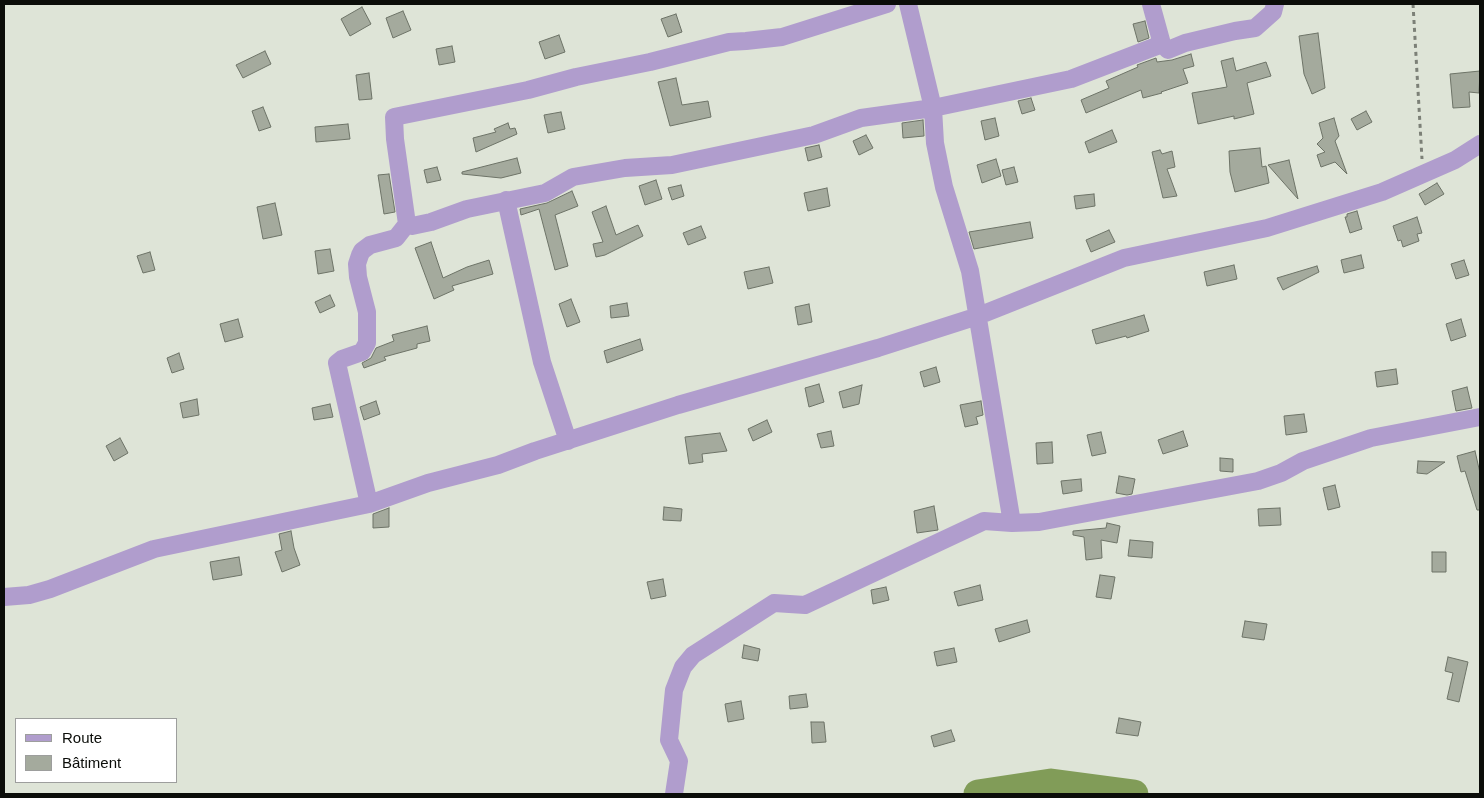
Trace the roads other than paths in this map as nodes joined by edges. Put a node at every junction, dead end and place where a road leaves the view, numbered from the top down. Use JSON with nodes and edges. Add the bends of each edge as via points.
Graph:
{"nodes":[{"id":1,"x":887,"y":4,"type":"edge"},
{"id":2,"x":908,"y":4,"type":"edge"},
{"id":3,"x":1151,"y":4,"type":"edge"},
{"id":4,"x":1275,"y":4,"type":"edge"},
{"id":5,"x":1162,"y":44,"type":"junction"},
{"id":6,"x":933,"y":108,"type":"junction"},
{"id":7,"x":1480,"y":144,"type":"edge"},
{"id":8,"x":506,"y":200,"type":"junction"},
{"id":9,"x":407,"y":224,"type":"junction"},
{"id":10,"x":978,"y":316,"type":"junction"},
{"id":11,"x":1480,"y":417,"type":"edge"},
{"id":12,"x":568,"y":441,"type":"junction"},
{"id":13,"x":369,"y":504,"type":"junction"},
{"id":14,"x":1012,"y":523,"type":"junction"},
{"id":15,"x":4,"y":598,"type":"edge"},
{"id":16,"x":674,"y":794,"type":"edge"}],
"edges":[{"from":1,"to":9,"type":"street","via":[[782,37],[729,42],[528,90],[394,117]]},
{"from":2,"to":6,"type":"street"},
{"from":3,"to":5,"type":"street"},
{"from":4,"to":5,"type":"street","via":[[1273,12],[1255,28],[1185,43],[1168,50]]},
{"from":5,"to":6,"type":"street","via":[[1071,80]]},
{"from":6,"to":8,"type":"street","via":[[861,118],[814,135],[672,165],[625,168],[573,177],[545,193]]},
{"from":6,"to":10,"type":"street","via":[[935,143],[944,187],[970,271]]},
{"from":7,"to":10,"type":"street","via":[[1455,160],[1382,192],[1267,228],[1124,258]]},
{"from":8,"to":9,"type":"street","via":[[431,222]]},
{"from":8,"to":12,"type":"street","via":[[542,362]]},
{"from":9,"to":13,"type":"street","via":[[396,238],[370,245],[362,251],[357,264],[367,312],[368,343],[362,352],[337,363]]},
{"from":10,"to":12,"type":"street"},
{"from":10,"to":14,"type":"street"},
{"from":11,"to":14,"type":"street","via":[[1371,438],[1311,458],[1258,481],[1040,522]]},
{"from":12,"to":13,"type":"street","via":[[498,466],[428,483]]},
{"from":13,"to":15,"type":"street","via":[[154,548],[50,589],[29,596]]},
{"from":14,"to":16,"type":"street","via":[[984,521],[805,605],[774,603],[693,656],[683,666],[674,690],[669,740],[679,761]]}]}
